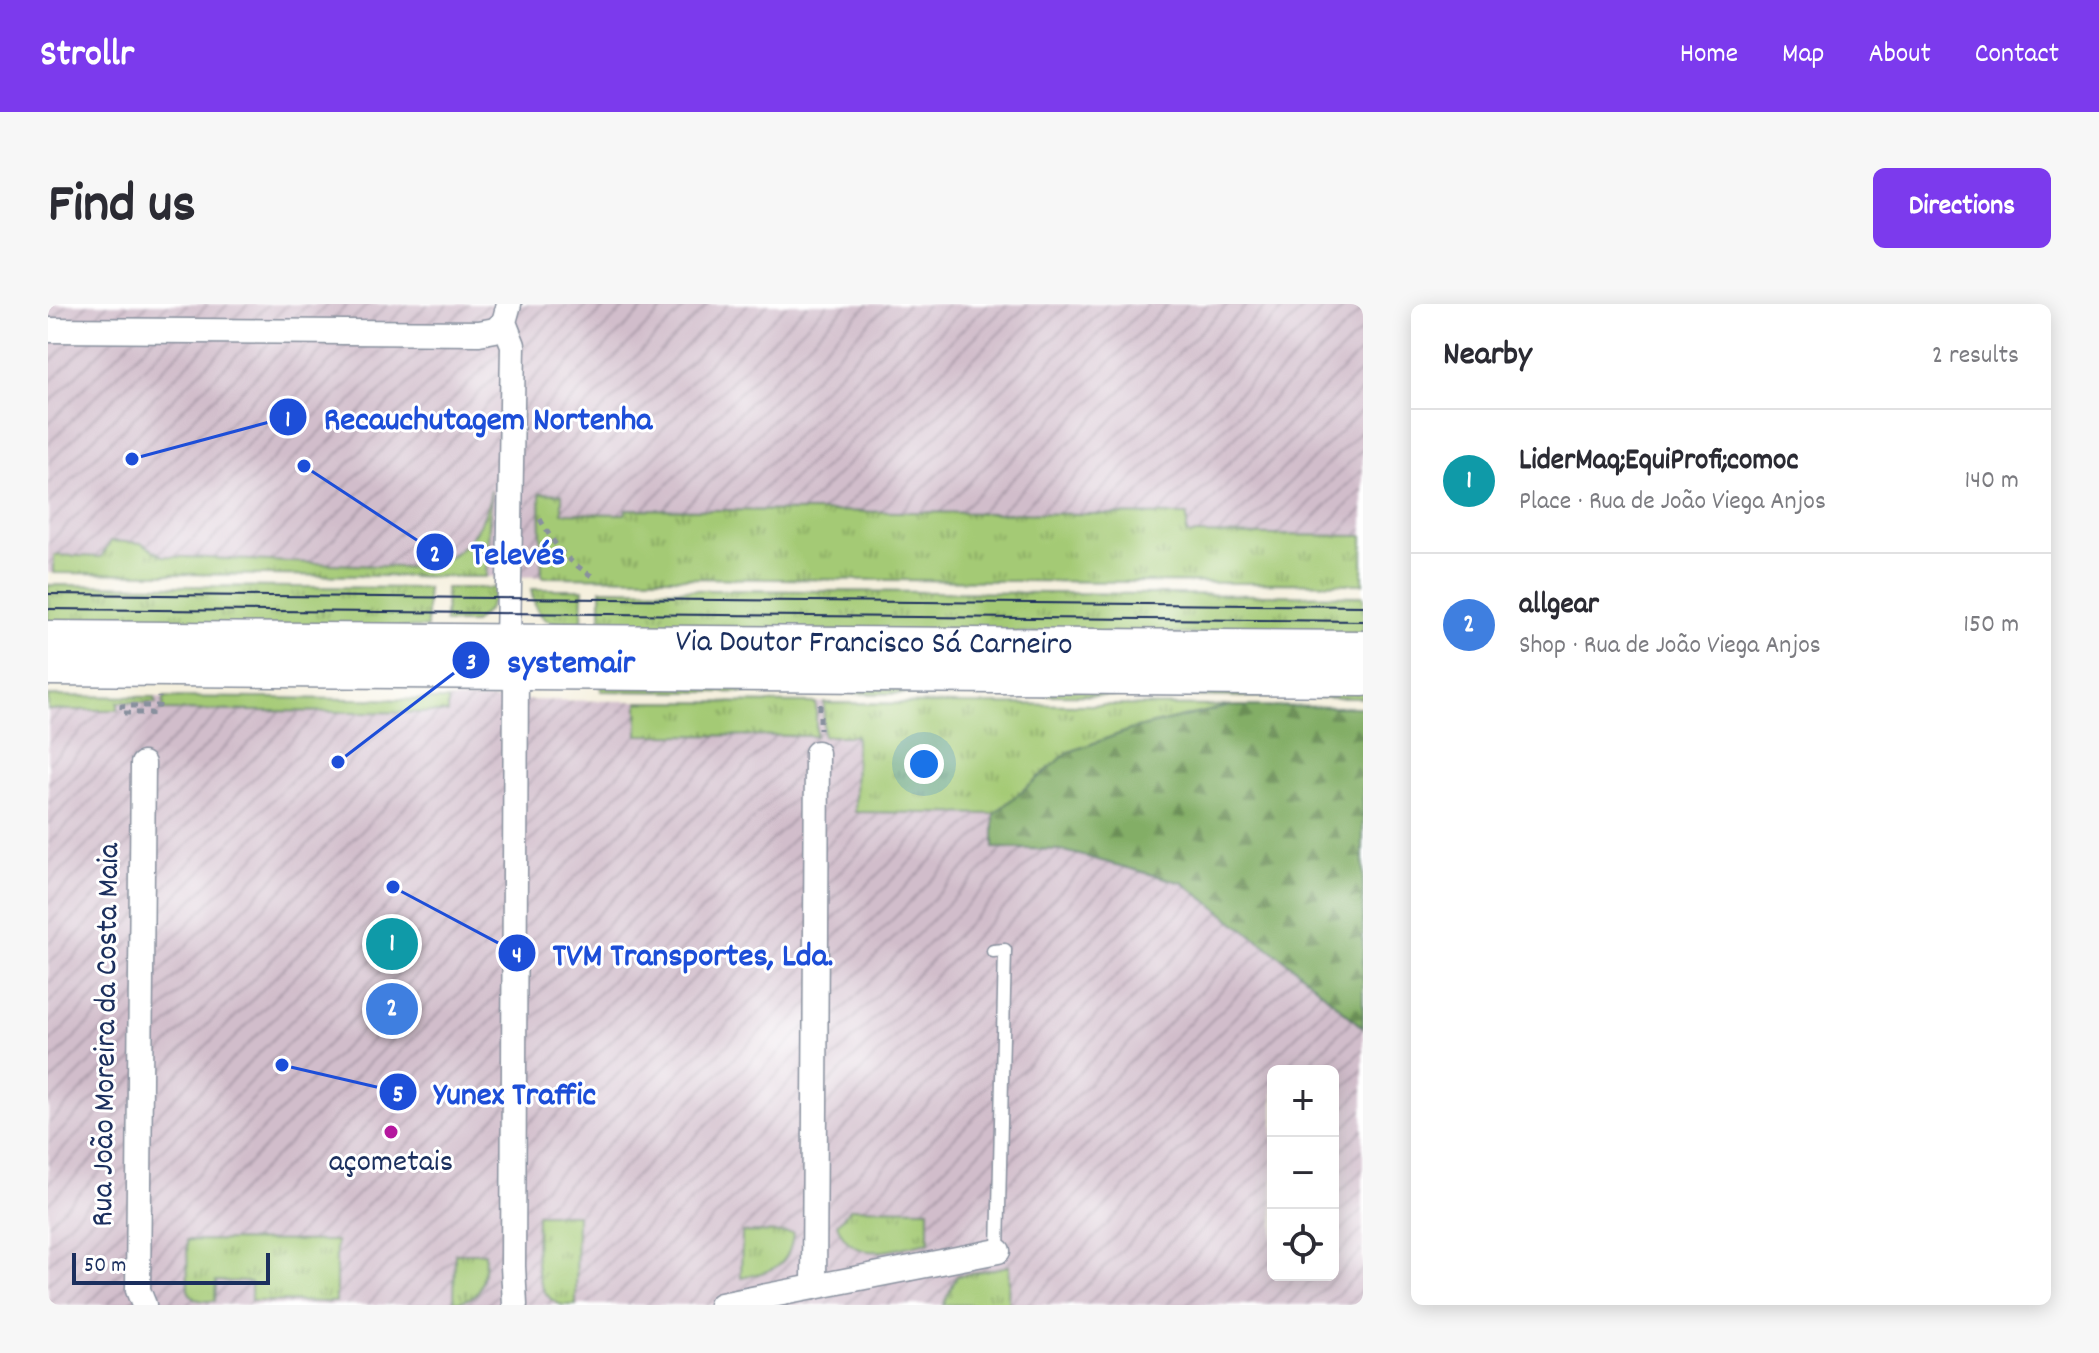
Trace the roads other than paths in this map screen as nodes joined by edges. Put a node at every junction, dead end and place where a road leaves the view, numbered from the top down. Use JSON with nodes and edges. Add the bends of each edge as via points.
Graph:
{"nodes":[{"id":1,"x":506,"y":313,"type":"edge"},
{"id":2,"x":48,"y":330,"type":"edge"},
{"id":3,"x":48,"y":639,"type":"edge"},
{"id":4,"x":1363,"y":649,"type":"edge"},
{"id":5,"x":512,"y":657,"type":"junction"},
{"id":6,"x":48,"y":667,"type":"edge"},
{"id":7,"x":1363,"y":678,"type":"edge"},
{"id":8,"x":818,"y":744,"type":"road end"},
{"id":9,"x":143,"y":764,"type":"dead end"},
{"id":10,"x":993,"y":951,"type":"dead end"},
{"id":11,"x":998,"y":1251,"type":"joint"},
{"id":12,"x":814,"y":1287,"type":"junction"},
{"id":13,"x":144,"y":1305,"type":"edge"},
{"id":14,"x":515,"y":1305,"type":"edge"},
{"id":15,"x":721,"y":1305,"type":"edge"}],
"edges":[{"from":1,"to":2,"type":"street","via":[[495,330],[479,333]]},
{"from":1,"to":5,"type":"street","via":[[513,345]]},
{"from":3,"to":5,"type":"main road","name":"Via Doutor Francisco Sá Carneiro"},
{"from":4,"to":5,"type":"main road","name":"Via Doutor Francisco Sá Carneiro","via":[[592,642]]},
{"from":5,"to":6,"type":"main road","name":"Via Doutor Francisco Sá Carneiro"},
{"from":5,"to":7,"type":"main road","name":"Via Doutor Francisco Sá Carneiro"},
{"from":5,"to":14,"type":"street"},
{"from":8,"to":12,"type":"street"},
{"from":9,"to":13,"type":"street","name":"Rua João Moreira da Costa Maia","via":[[138,1290]]},
{"from":10,"to":11,"type":"lane","via":[[1005,950],[998,986]]},
{"from":11,"to":12,"type":"street"},
{"from":12,"to":15,"type":"street"}]}
